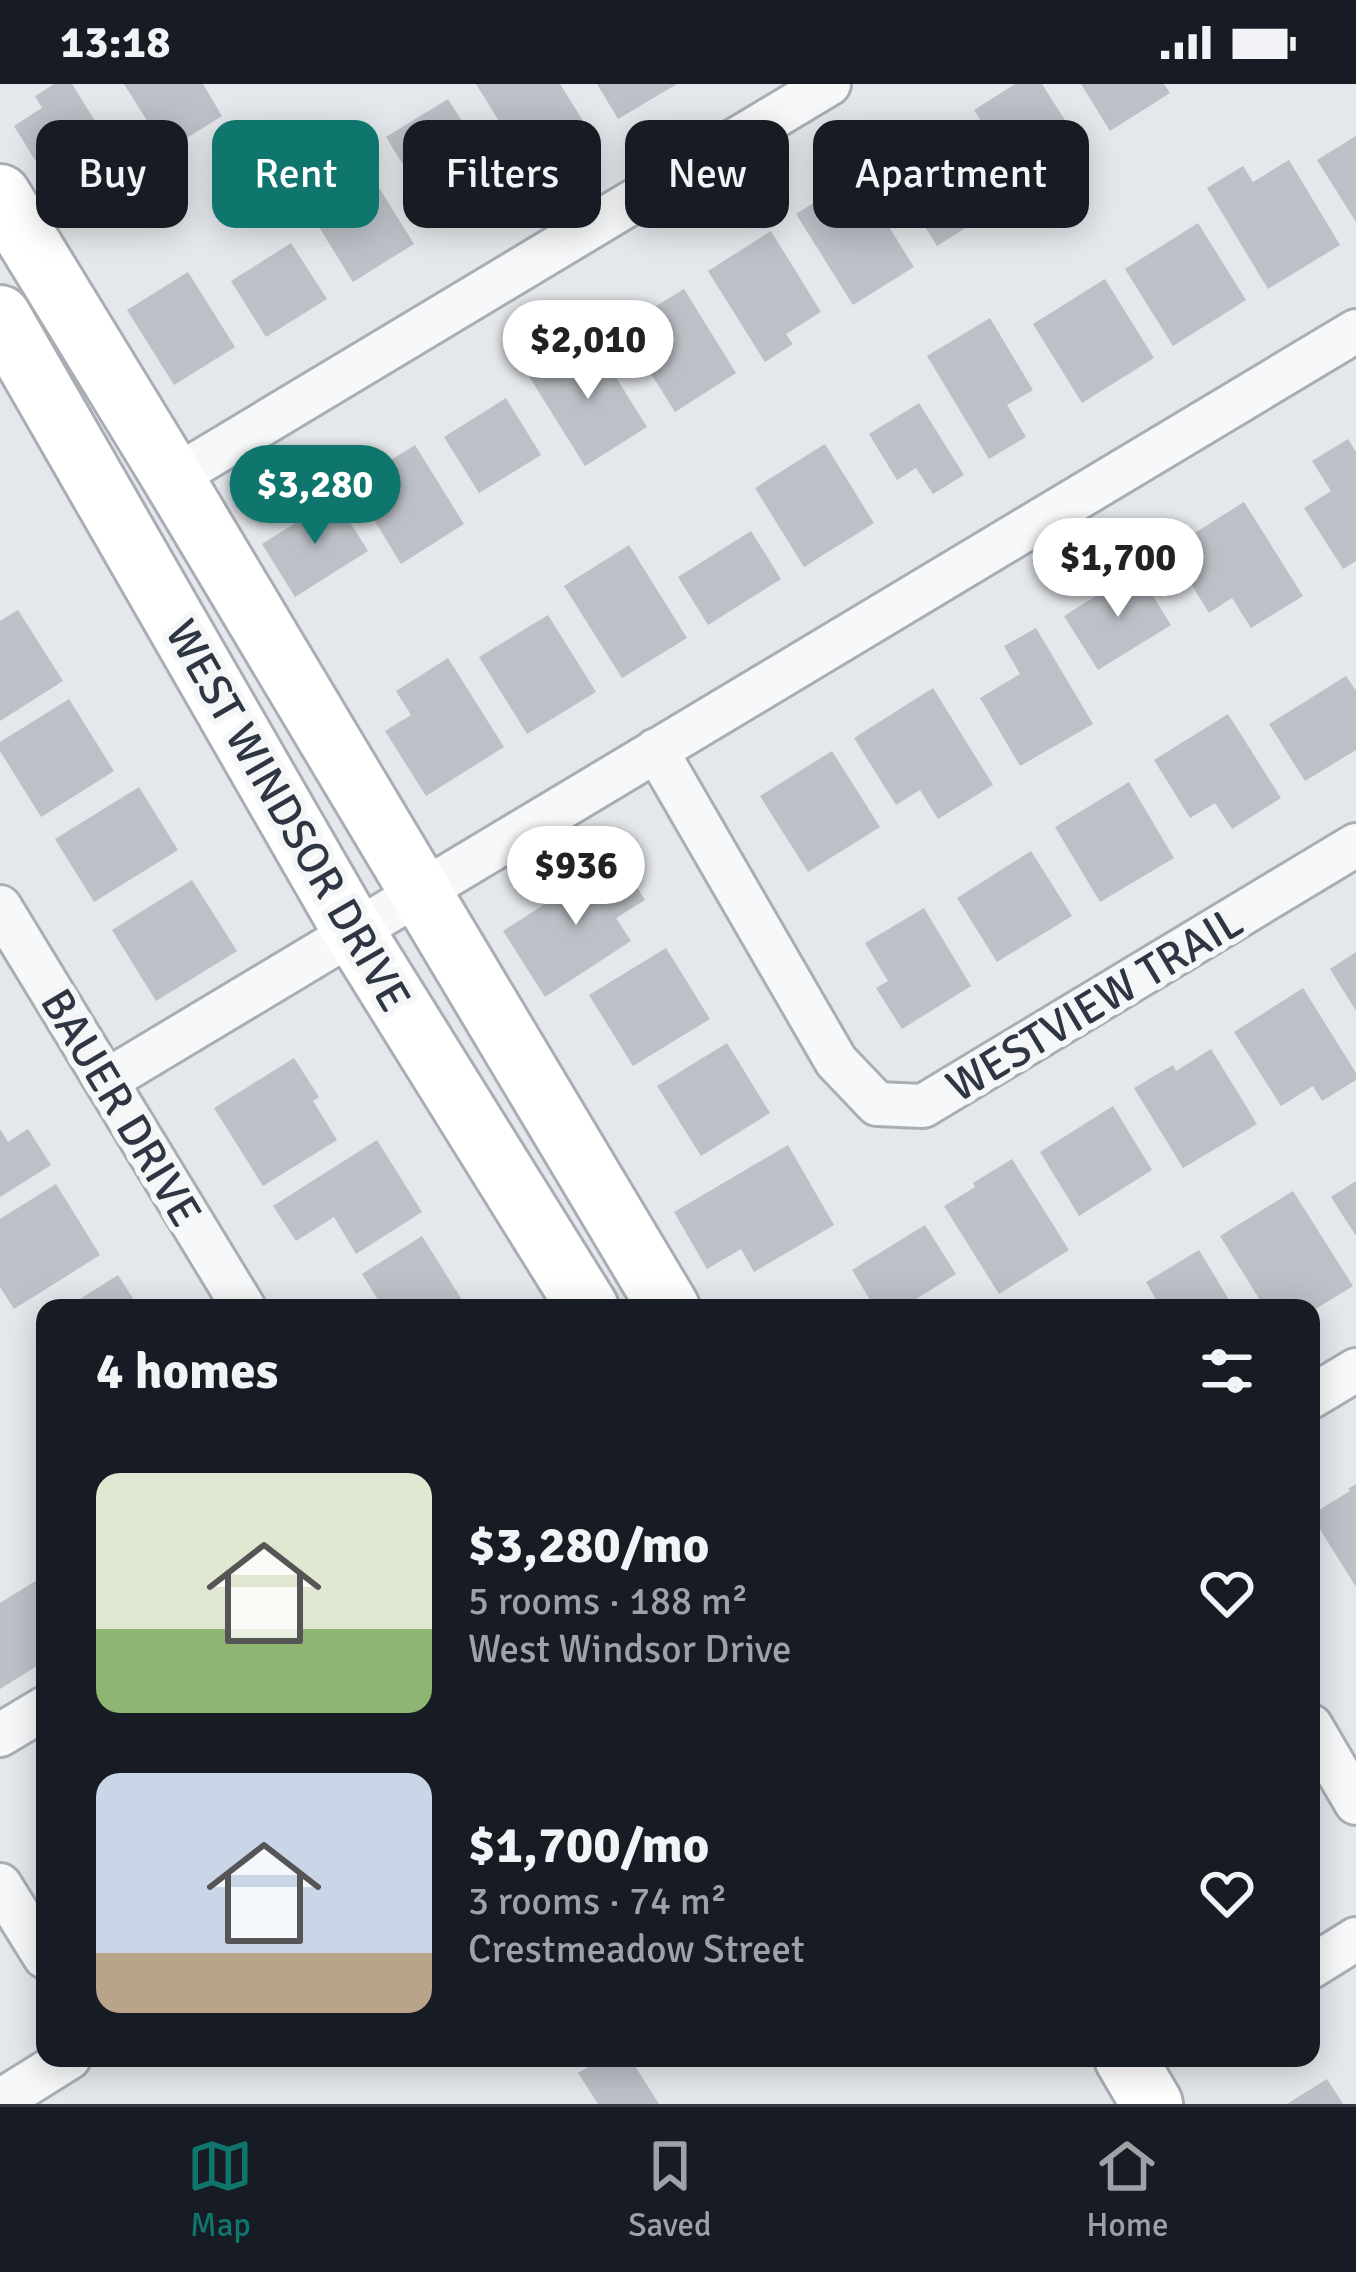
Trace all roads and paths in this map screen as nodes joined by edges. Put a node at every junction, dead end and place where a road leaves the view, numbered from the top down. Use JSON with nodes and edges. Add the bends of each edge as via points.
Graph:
{"nodes":[{"id":1,"x":829,"y":84,"type":"edge"},
{"id":2,"x":0,"y":195,"type":"edge"},
{"id":3,"x":0,"y":316,"type":"edge"},
{"id":4,"x":1356,"y":331,"type":"edge"},
{"id":5,"x":173,"y":478,"type":"junction"},
{"id":6,"x":656,"y":750,"type":"junction"},
{"id":7,"x":1356,"y":845,"type":"edge"},
{"id":8,"x":418,"y":892,"type":"junction"},
{"id":9,"x":0,"y":907,"type":"edge"},
{"id":10,"x":354,"y":932,"type":"junction"},
{"id":11,"x":106,"y":1081,"type":"junction"},
{"id":12,"x":239,"y":1299,"type":"edge"},
{"id":13,"x":582,"y":1299,"type":"edge"},
{"id":14,"x":664,"y":1299,"type":"edge"},
{"id":15,"x":1356,"y":1370,"type":"edge"},
{"id":16,"x":1320,"y":1392,"type":"edge"},
{"id":17,"x":36,"y":1713,"type":"edge"},
{"id":18,"x":0,"y":1735,"type":"edge"},
{"id":19,"x":1320,"y":1741,"type":"edge"},
{"id":20,"x":1356,"y":1803,"type":"edge"},
{"id":21,"x":0,"y":1885,"type":"edge"},
{"id":22,"x":1356,"y":1939,"type":"edge"},
{"id":23,"x":36,"y":1943,"type":"edge"},
{"id":24,"x":1320,"y":1961,"type":"edge"},
{"id":25,"x":54,"y":2067,"type":"edge"},
{"id":26,"x":0,"y":2101,"type":"edge"}],
"edges":[{"from":1,"to":5,"type":"street"},
{"from":2,"to":5,"type":"street","name":"WEST WINDSOR DRIVE"},
{"from":3,"to":10,"type":"street","name":"WEST WINDSOR DRIVE"},
{"from":4,"to":6,"type":"street"},
{"from":5,"to":8,"type":"street","name":"WEST WINDSOR DRIVE"},
{"from":6,"to":7,"type":"street","name":"WESTVIEW TRAIL","via":[[836,1061],[877,1104],[923,1106]]},
{"from":6,"to":8,"type":"street"},
{"from":8,"to":10,"type":"street"},
{"from":8,"to":14,"type":"street","name":"WEST WINDSOR DRIVE"},
{"from":9,"to":11,"type":"street","name":"BAUER DRIVE"},
{"from":10,"to":11,"type":"street"},
{"from":10,"to":13,"type":"street","name":"WEST WINDSOR DRIVE"},
{"from":11,"to":12,"type":"street","name":"BAUER DRIVE"},
{"from":15,"to":16,"type":"street"},
{"from":17,"to":18,"type":"street"},
{"from":19,"to":20,"type":"street"},
{"from":21,"to":23,"type":"street"},
{"from":22,"to":24,"type":"street"},
{"from":25,"to":26,"type":"street"}]}
